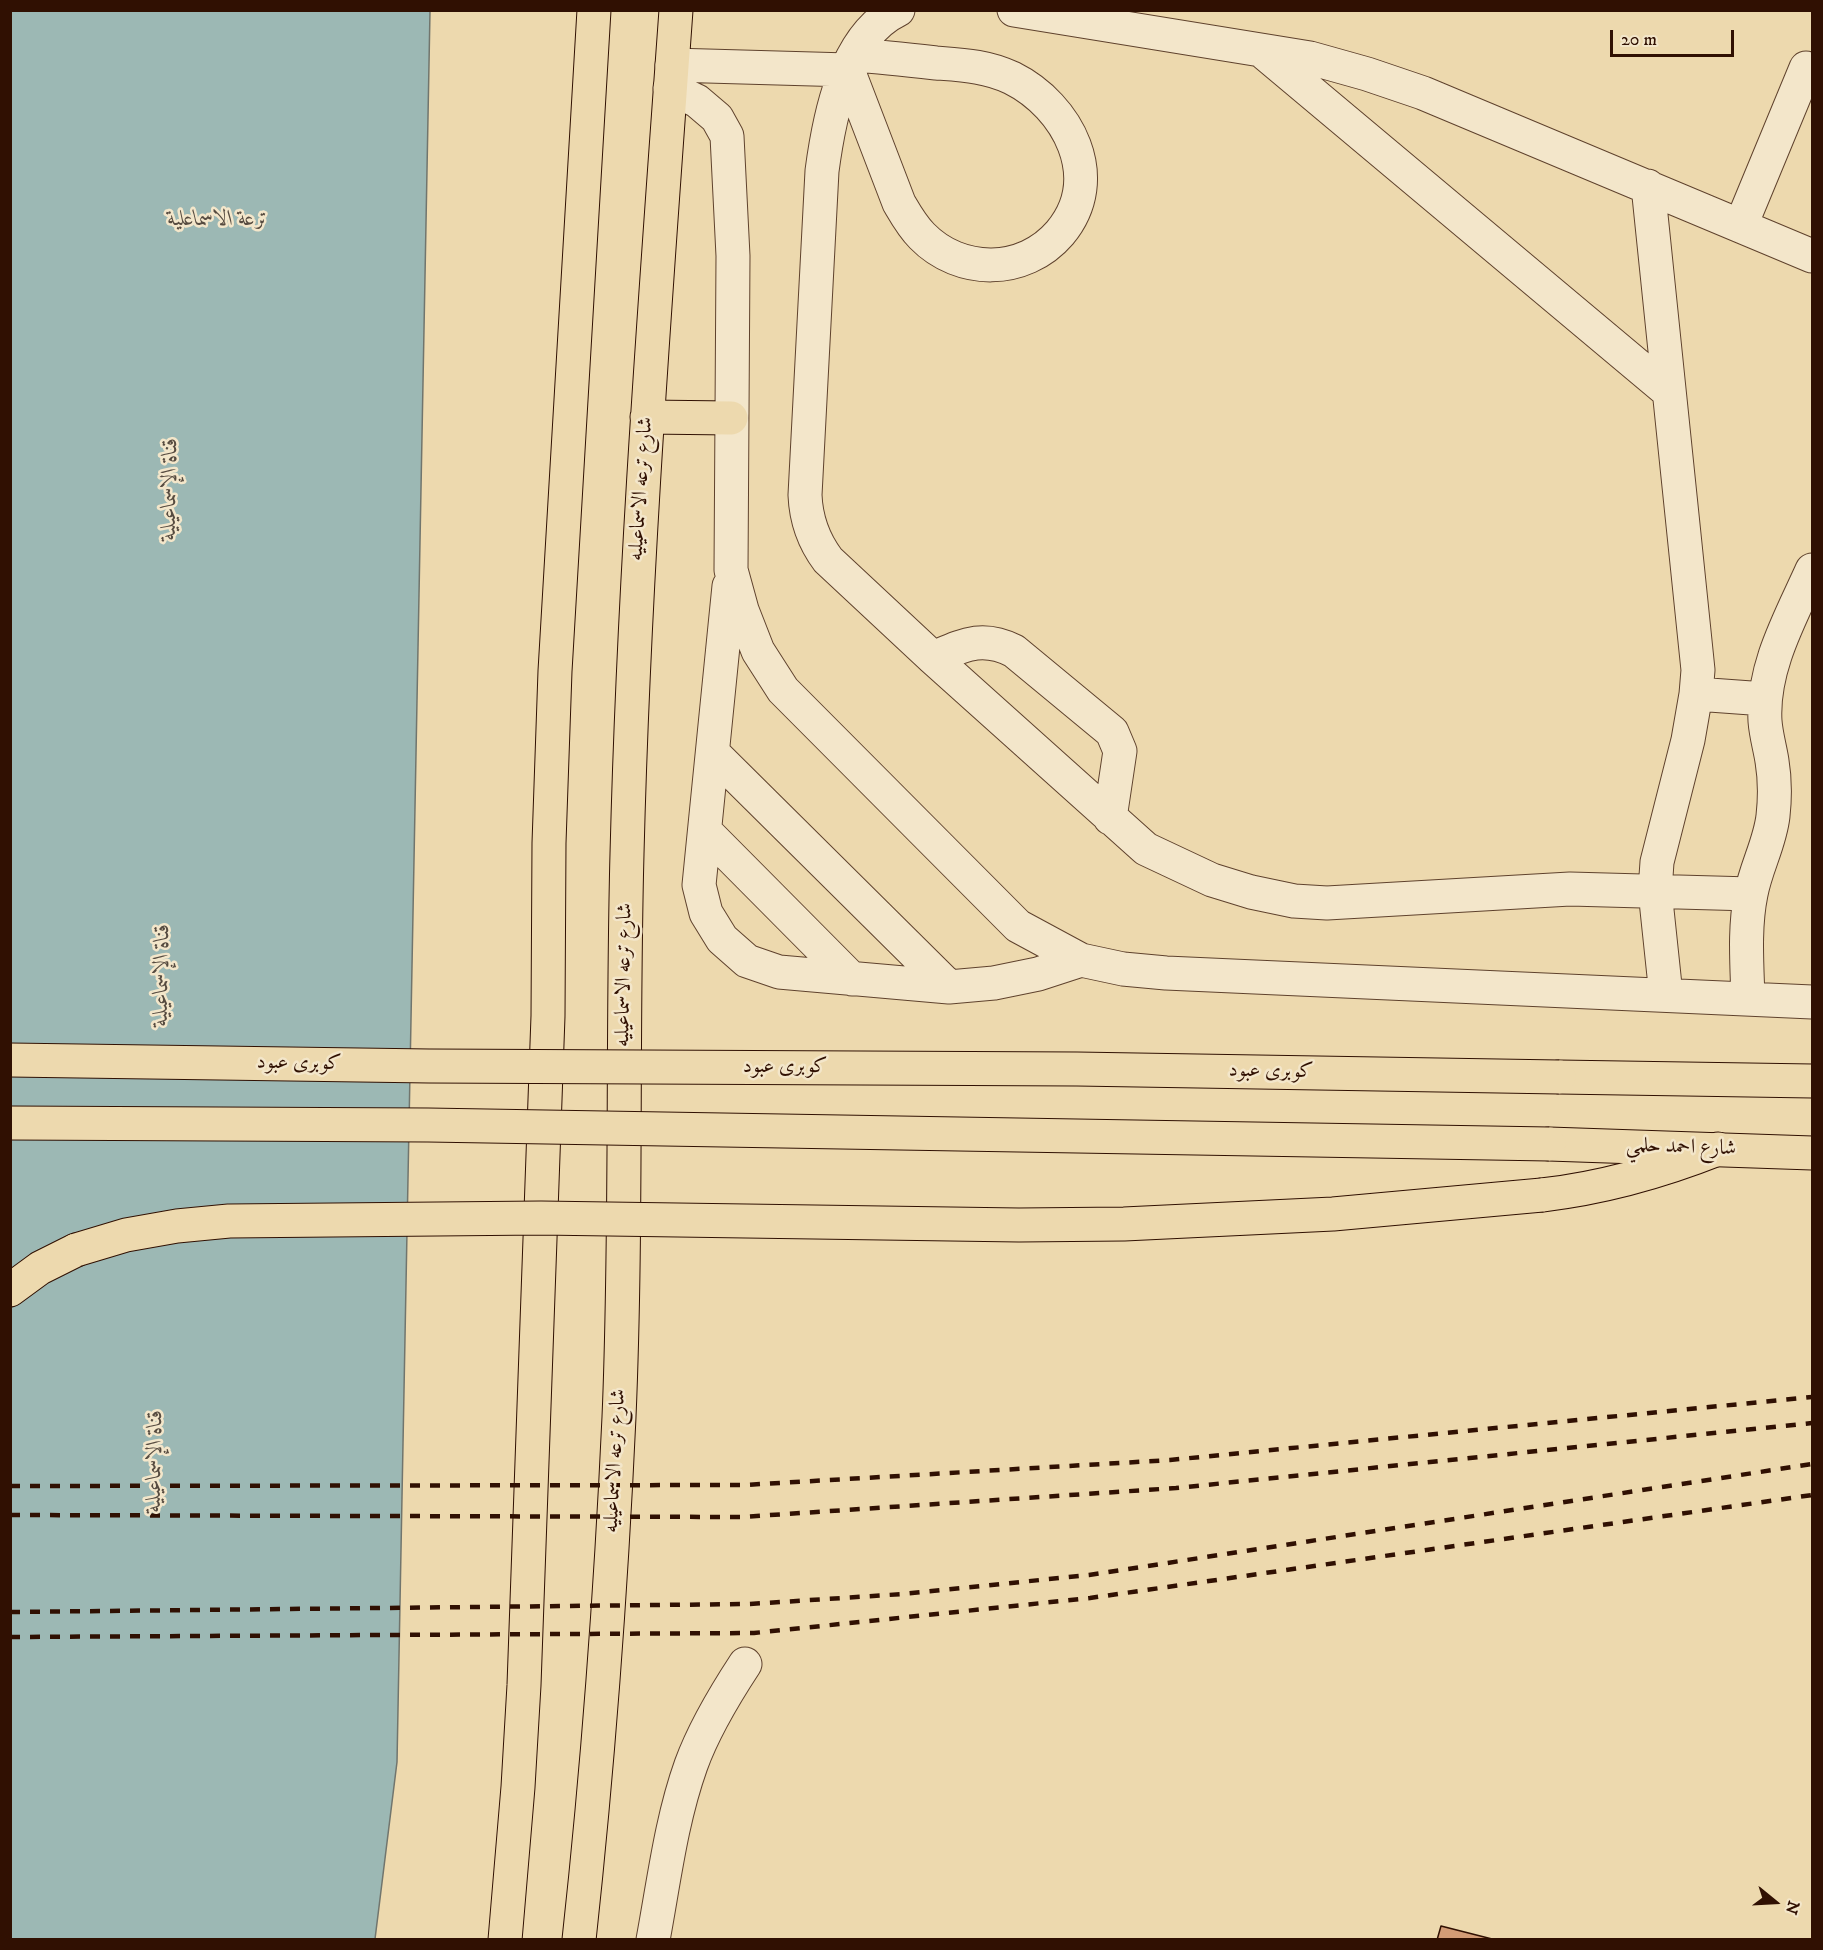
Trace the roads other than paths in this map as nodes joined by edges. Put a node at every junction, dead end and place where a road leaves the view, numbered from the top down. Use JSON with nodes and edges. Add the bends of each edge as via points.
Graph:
{"nodes":[{"id":1,"x":594,"y":10,"type":"edge"},
{"id":2,"x":676,"y":10,"type":"edge"},
{"id":3,"x":1014,"y":10,"type":"edge"},
{"id":4,"x":891,"y":11,"type":"edge"},
{"id":5,"x":1262,"y":51,"type":"junction"},
{"id":6,"x":851,"y":62,"type":"junction"},
{"id":7,"x":1806,"y":69,"type":"dead end"},
{"id":8,"x":671,"y":76,"type":"junction"},
{"id":9,"x":1648,"y":186,"type":"junction"},
{"id":10,"x":1741,"y":225,"type":"junction"},
{"id":11,"x":1812,"y":256,"type":"edge"},
{"id":12,"x":1669,"y":392,"type":"junction"},
{"id":13,"x":647,"y":417,"type":"junction"},
{"id":14,"x":731,"y":418,"type":"junction"},
{"id":15,"x":731,"y":570,"type":"junction"},
{"id":16,"x":1812,"y":570,"type":"edge"},
{"id":17,"x":933,"y":658,"type":"junction"},
{"id":18,"x":1696,"y":694,"type":"junction"},
{"id":19,"x":1765,"y":699,"type":"junction"},
{"id":20,"x":713,"y":753,"type":"junction"},
{"id":21,"x":1110,"y":818,"type":"junction"},
{"id":22,"x":705,"y":831,"type":"junction"},
{"id":23,"x":1655,"y":891,"type":"junction"},
{"id":24,"x":1751,"y":894,"type":"junction"},
{"id":25,"x":1081,"y":960,"type":"junction"},
{"id":26,"x":852,"y":979,"type":"junction"},
{"id":27,"x":950,"y":987,"type":"junction"},
{"id":28,"x":1666,"y":995,"type":"junction"},
{"id":29,"x":1748,"y":999,"type":"junction"},
{"id":30,"x":1812,"y":1002,"type":"edge"},
{"id":31,"x":10,"y":1060,"type":"edge"},
{"id":32,"x":1812,"y":1081,"type":"edge"},
{"id":33,"x":10,"y":1124,"type":"edge"},
{"id":34,"x":1718,"y":1149,"type":"junction"},
{"id":35,"x":1812,"y":1153,"type":"edge"},
{"id":36,"x":10,"y":1290,"type":"edge"},
{"id":37,"x":746,"y":1664,"type":"dead end"},
{"id":38,"x":505,"y":1940,"type":"edge"},
{"id":39,"x":579,"y":1940,"type":"edge"},
{"id":40,"x":653,"y":1940,"type":"edge"}],
"edges":[{"from":1,"to":38,"type":"main road","via":[[555,671],[548,1028],[524,1685]]},
{"from":2,"to":8,"type":"main road","name":"شارع ترعه الاسماعيليه"},
{"from":3,"to":5,"type":"lane"},
{"from":4,"to":6,"type":"lane","via":[[863,40]]},
{"from":5,"to":9,"type":"lane","via":[[1310,58],[1423,93]]},
{"from":5,"to":12,"type":"lane"},
{"from":6,"to":6,"type":"lane","via":[[965,64],[988,69],[1025,86],[1051,106],[1076,146],[1080,169],[1072,214],[1060,233],[1025,260],[981,266],[940,251],[923,238],[899,203]]},
{"from":6,"to":8,"type":"lane"},
{"from":6,"to":17,"type":"lane","via":[[831,118],[822,171],[806,512],[817,546],[828,561]]},
{"from":7,"to":10,"type":"lane"},
{"from":8,"to":13,"type":"main road","name":"شارع ترعه الاسماعيليه"},
{"from":8,"to":14,"type":"lane","via":[[717,118],[727,136],[733,256]]},
{"from":9,"to":10,"type":"lane"},
{"from":9,"to":12,"type":"lane"},
{"from":10,"to":11,"type":"lane"},
{"from":12,"to":18,"type":"lane","via":[[1698,670]]},
{"from":13,"to":14,"type":"main road"},
{"from":13,"to":39,"type":"main road","name":"شارع ترعه الاسماعيليه","via":[[627,846],[619,1415],[596,1782]]},
{"from":14,"to":15,"type":"lane"},
{"from":15,"to":20,"type":"lane"},
{"from":15,"to":25,"type":"lane","via":[[758,651],[783,690],[1018,926]]},
{"from":16,"to":19,"type":"lane","via":[[1777,651]]},
{"from":17,"to":21,"type":"lane"},
{"from":17,"to":21,"type":"lane","via":[[969,643],[1004,645],[1112,732],[1120,751]]},
{"from":18,"to":19,"type":"lane"},
{"from":18,"to":23,"type":"lane","via":[[1657,862]]},
{"from":19,"to":24,"type":"lane","via":[[1775,789],[1768,843]]},
{"from":20,"to":22,"type":"lane"},
{"from":20,"to":27,"type":"lane"},
{"from":21,"to":23,"type":"lane","via":[[1146,849],[1212,880],[1294,901],[1327,903],[1570,889]]},
{"from":22,"to":26,"type":"lane"},
{"from":22,"to":26,"type":"lane","via":[[699,885],[706,913],[722,939],[747,961],[779,972]]},
{"from":23,"to":24,"type":"lane"},
{"from":23,"to":28,"type":"lane"},
{"from":24,"to":29,"type":"lane"},
{"from":25,"to":27,"type":"lane","via":[[1038,974]]},
{"from":25,"to":28,"type":"lane","via":[[1166,973]]},
{"from":26,"to":27,"type":"lane"},
{"from":28,"to":29,"type":"lane"},
{"from":29,"to":30,"type":"lane"},
{"from":31,"to":32,"type":"main road","name":"كوبرى عبود","bridge":true,"via":[[1066,1069]]},
{"from":33,"to":34,"type":"main road","name":"شارع احمد حلمي","bridge":true,"via":[[476,1126]]},
{"from":34,"to":35,"type":"main road","name":"شارع احمد حلمي"},
{"from":34,"to":36,"type":"main road","bridge":true,"via":[[1631,1179],[1572,1191],[1333,1214],[1019,1225],[541,1218],[229,1221],[177,1226],[76,1250],[40,1268]]},
{"from":37,"to":40,"type":"lane","via":[[724,1696],[691,1764],[676,1813]]}]}
